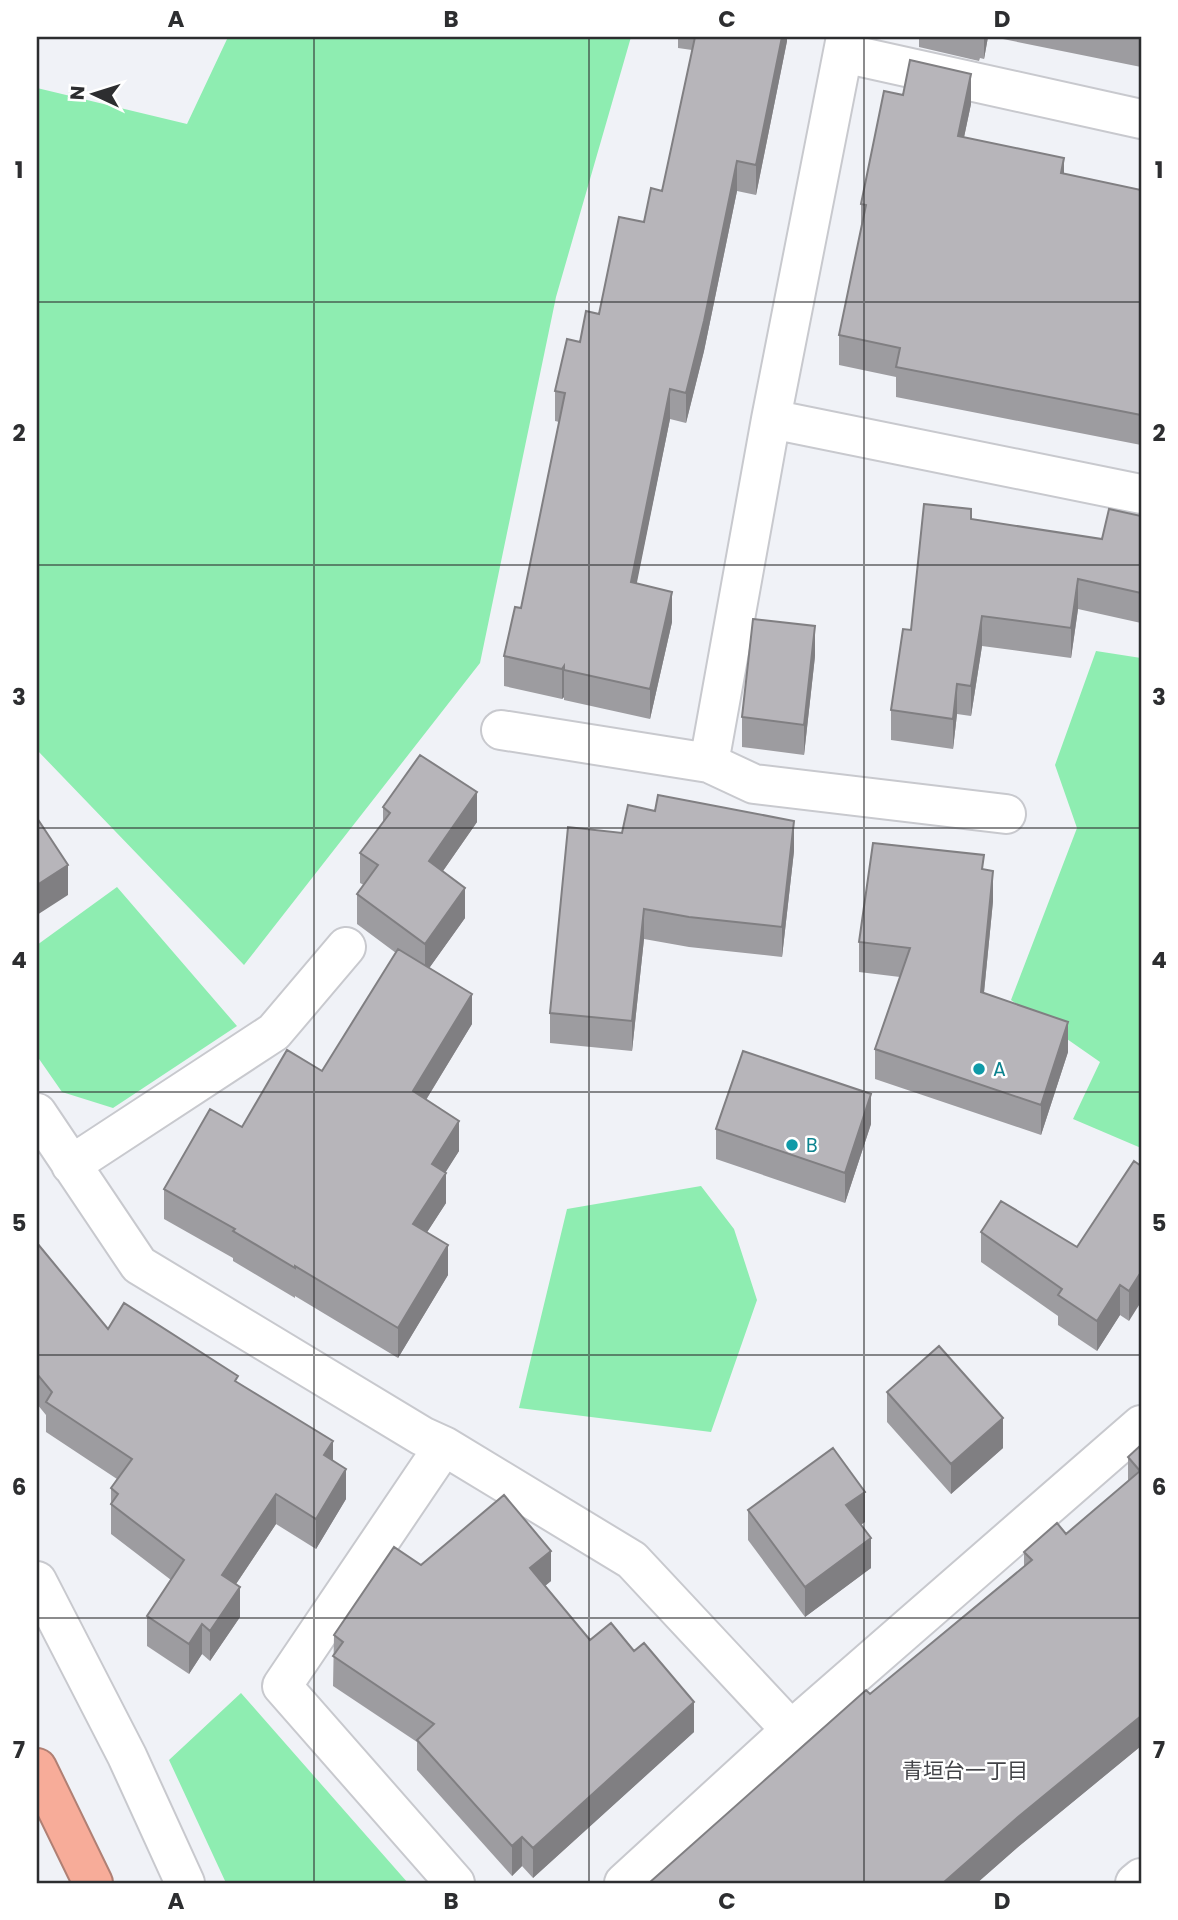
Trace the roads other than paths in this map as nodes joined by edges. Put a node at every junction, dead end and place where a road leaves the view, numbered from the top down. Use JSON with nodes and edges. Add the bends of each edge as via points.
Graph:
{"nodes":[{"id":1,"x":844,"y":45,"type":"edge"},
{"id":2,"x":1141,"y":119,"type":"edge"},
{"id":3,"x":771,"y":419,"type":"junction"},
{"id":4,"x":1141,"y":494,"type":"edge"},
{"id":5,"x":501,"y":730,"type":"dead end"},
{"id":6,"x":709,"y":763,"type":"junction"},
{"id":7,"x":1006,"y":814,"type":"dead end"},
{"id":8,"x":346,"y":947,"type":"dead end"},
{"id":9,"x":37,"y":1113,"type":"edge"},
{"id":10,"x":71,"y":1165,"type":"junction"},
{"id":11,"x":1141,"y":1424,"type":"edge"},
{"id":12,"x":444,"y":1446,"type":"junction"},
{"id":13,"x":37,"y":1581,"type":"edge"},
{"id":14,"x":791,"y":1730,"type":"junction"},
{"id":15,"x":37,"y":1768,"type":"edge"},
{"id":16,"x":1141,"y":1878,"type":"edge"},
{"id":17,"x":93,"y":1883,"type":"edge"},
{"id":18,"x":185,"y":1883,"type":"edge"},
{"id":19,"x":455,"y":1883,"type":"edge"},
{"id":20,"x":624,"y":1883,"type":"edge"},
{"id":21,"x":1135,"y":1883,"type":"edge"}],
"edges":[{"from":1,"to":2,"type":"street"},
{"from":1,"to":3,"type":"street"},
{"from":3,"to":4,"type":"street"},
{"from":3,"to":6,"type":"street"},
{"from":5,"to":6,"type":"street"},
{"from":6,"to":7,"type":"street","via":[[754,784]]},
{"from":8,"to":10,"type":"street","via":[[274,1032]]},
{"from":9,"to":10,"type":"street"},
{"from":10,"to":12,"type":"street","via":[[139,1265]]},
{"from":11,"to":14,"type":"street"},
{"from":12,"to":14,"type":"street","via":[[632,1560]]},
{"from":12,"to":19,"type":"street","via":[[282,1686]]},
{"from":13,"to":18,"type":"street","via":[[127,1756]]},
{"from":14,"to":20,"type":"street"},
{"from":15,"to":17,"type":"highway"},
{"from":16,"to":21,"type":"street"}]}
